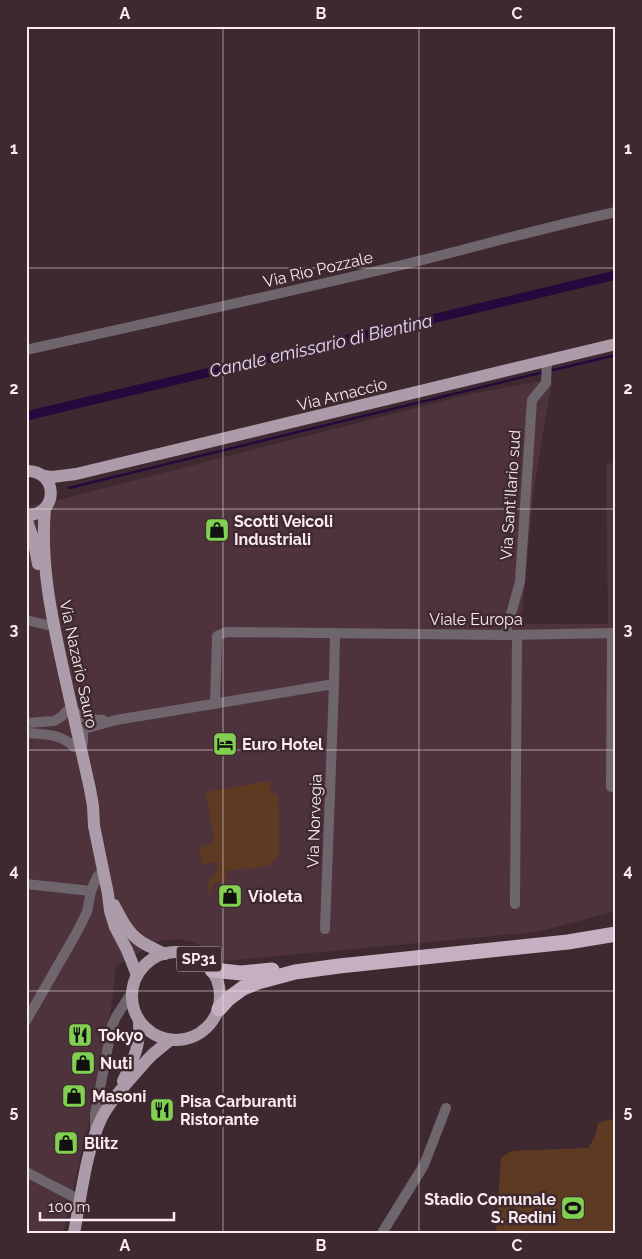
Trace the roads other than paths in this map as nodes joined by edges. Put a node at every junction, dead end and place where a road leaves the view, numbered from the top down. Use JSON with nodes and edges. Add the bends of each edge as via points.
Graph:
{"nodes":[{"id":1,"x":616,"y":212,"type":"edge"},
{"id":2,"x":616,"y":344,"type":"edge"},
{"id":3,"x":26,"y":350,"type":"edge"},
{"id":4,"x":546,"y":363,"type":"junction"},
{"id":5,"x":26,"y":460,"type":"edge"},
{"id":6,"x":35,"y":473,"type":"edge"},
{"id":7,"x":76,"y":474,"type":"junction"},
{"id":8,"x":51,"y":490,"type":"junction"},
{"id":9,"x":45,"y":508,"type":"junction"},
{"id":10,"x":26,"y":517,"type":"edge"},
{"id":11,"x":26,"y":620,"type":"edge"},
{"id":12,"x":48,"y":625,"type":"junction"},
{"id":13,"x":335,"y":633,"type":"junction"},
{"id":14,"x":614,"y":633,"type":"edge"},
{"id":15,"x":504,"y":635,"type":"junction"},
{"id":16,"x":517,"y":635,"type":"junction"},
{"id":17,"x":334,"y":684,"type":"junction"},
{"id":18,"x":215,"y":704,"type":"junction"},
{"id":19,"x":69,"y":710,"type":"junction"},
{"id":20,"x":116,"y":720,"type":"junction"},
{"id":21,"x":26,"y":723,"type":"edge"},
{"id":22,"x":26,"y":733,"type":"edge"},
{"id":23,"x":74,"y":747,"type":"junction"},
{"id":24,"x":613,"y":762,"type":"edge"},
{"id":25,"x":86,"y":772,"type":"junction"},
{"id":26,"x":616,"y":787,"type":"edge"},
{"id":27,"x":94,"y":826,"type":"junction"},
{"id":28,"x":103,"y":872,"type":"junction"},
{"id":29,"x":26,"y":884,"type":"edge"},
{"id":30,"x":91,"y":891,"type":"junction"},
{"id":31,"x":108,"y":894,"type":"junction"},
{"id":32,"x":515,"y":904,"type":"dead end"},
{"id":33,"x":616,"y":928,"type":"edge"},
{"id":34,"x":325,"y":929,"type":"dead end"},
{"id":35,"x":616,"y":934,"type":"edge"},
{"id":36,"x":165,"y":954,"type":"junction"},
{"id":37,"x":212,"y":970,"type":"junction"},
{"id":38,"x":137,"y":975,"type":"junction"},
{"id":39,"x":132,"y":992,"type":"junction"},
{"id":40,"x":219,"y":1009,"type":"junction"},
{"id":41,"x":26,"y":1021,"type":"edge"},
{"id":42,"x":139,"y":1021,"type":"junction"},
{"id":43,"x":170,"y":1040,"type":"junction"},
{"id":44,"x":114,"y":1099,"type":"junction"},
{"id":45,"x":446,"y":1108,"type":"dead end"},
{"id":46,"x":95,"y":1135,"type":"junction"},
{"id":47,"x":26,"y":1172,"type":"edge"},
{"id":48,"x":80,"y":1200,"type":"junction"},
{"id":49,"x":74,"y":1233,"type":"edge"},
{"id":50,"x":382,"y":1233,"type":"edge"}],
"edges":[{"from":1,"to":3,"type":"street","name":"Via Rio Pozzale","via":[[406,264]]},
{"from":2,"to":4,"type":"main road","name":"Via Arnaccio"},
{"from":4,"to":7,"type":"main road","name":"Via Arnaccio"},
{"from":4,"to":15,"type":"street","name":"Via Sant'Ilario sud","via":[[546,383],[532,400],[520,582]]},
{"from":5,"to":6,"type":"main road"},
{"from":6,"to":7,"type":"main road","name":"Via Arnaccio"},
{"from":6,"to":8,"type":"main road","via":[[49,484]]},
{"from":7,"to":8,"type":"main road","name":"Via Arnaccio"},
{"from":8,"to":9,"type":"main road","name":"Via Nazario Sauro"},
{"from":9,"to":10,"type":"main road"},
{"from":9,"to":19,"type":"main road","name":"Via Nazario Sauro","via":[[44,564]]},
{"from":10,"to":12,"type":"main road","name":"Via Nazario Sauro","via":[[33,538]]},
{"from":11,"to":12,"type":"street"},
{"from":12,"to":19,"type":"main road","name":"Via Nazario Sauro"},
{"from":13,"to":15,"type":"street","name":"Viale Europa"},
{"from":13,"to":17,"type":"street"},
{"from":13,"to":18,"type":"street","name":"Viale Europa","via":[[226,632],[218,636]]},
{"from":14,"to":16,"type":"street","name":"Viale Europa"},
{"from":14,"to":24,"type":"street"},
{"from":15,"to":16,"type":"street","name":"Viale Europa"},
{"from":16,"to":32,"type":"street"},
{"from":17,"to":18,"type":"street"},
{"from":17,"to":34,"type":"street","name":"Via Norvegia"},
{"from":18,"to":20,"type":"street"},
{"from":19,"to":20,"type":"street","via":[[86,719]]},
{"from":19,"to":21,"type":"street","via":[[54,721]]},
{"from":19,"to":23,"type":"main road","name":"Via Nazario Sauro"},
{"from":19,"to":25,"type":"main road","name":"Via Nazario Sauro"},
{"from":20,"to":25,"type":"street","via":[[83,730]]},
{"from":22,"to":23,"type":"street","via":[[59,737]]},
{"from":23,"to":27,"type":"main road","name":"Via Nazario Sauro"},
{"from":24,"to":26,"type":"street","via":[[611,787]]},
{"from":25,"to":27,"type":"main road","name":"Via Nazario Sauro"},
{"from":27,"to":28,"type":"main road","name":"Via Nazario Sauro"},
{"from":28,"to":30,"type":"street"},
{"from":28,"to":31,"type":"main road","name":"Via Nazario Sauro"},
{"from":29,"to":30,"type":"street"},
{"from":30,"to":41,"type":"street","via":[[80,927]]},
{"from":31,"to":36,"type":"main road","name":"Via Nazario Sauro","via":[[133,935]]},
{"from":31,"to":38,"type":"main road","name":"Via Nazario Sauro","via":[[113,921]]},
{"from":33,"to":37,"type":"highway","via":[[591,934],[367,956],[260,972]]},
{"from":35,"to":40,"type":"highway","via":[[295,972],[243,988]]},
{"from":36,"to":37,"type":"main road","name":"Via Nazario Sauro","number":"SP31","via":[[190,954]]},
{"from":36,"to":38,"type":"main road","number":"SP31","via":[[152,959]]},
{"from":37,"to":40,"type":"main road","number":"SP31","via":[[219,982]]},
{"from":38,"to":39,"type":"main road","number":"SP31"},
{"from":39,"to":42,"type":"main road","number":"SP31"},
{"from":39,"to":46,"type":"street","via":[[112,1026]]},
{"from":40,"to":43,"type":"main road","via":[[203,1032],[184,1040]]},
{"from":42,"to":43,"type":"main road","via":[[153,1034]]},
{"from":42,"to":44,"type":"main road","via":[[137,1050]]},
{"from":43,"to":44,"type":"main road","via":[[153,1054]]},
{"from":44,"to":46,"type":"main road"},
{"from":45,"to":50,"type":"street","via":[[424,1164]]},
{"from":46,"to":48,"type":"main road"},
{"from":47,"to":48,"type":"street"},
{"from":48,"to":49,"type":"main road"}]}
